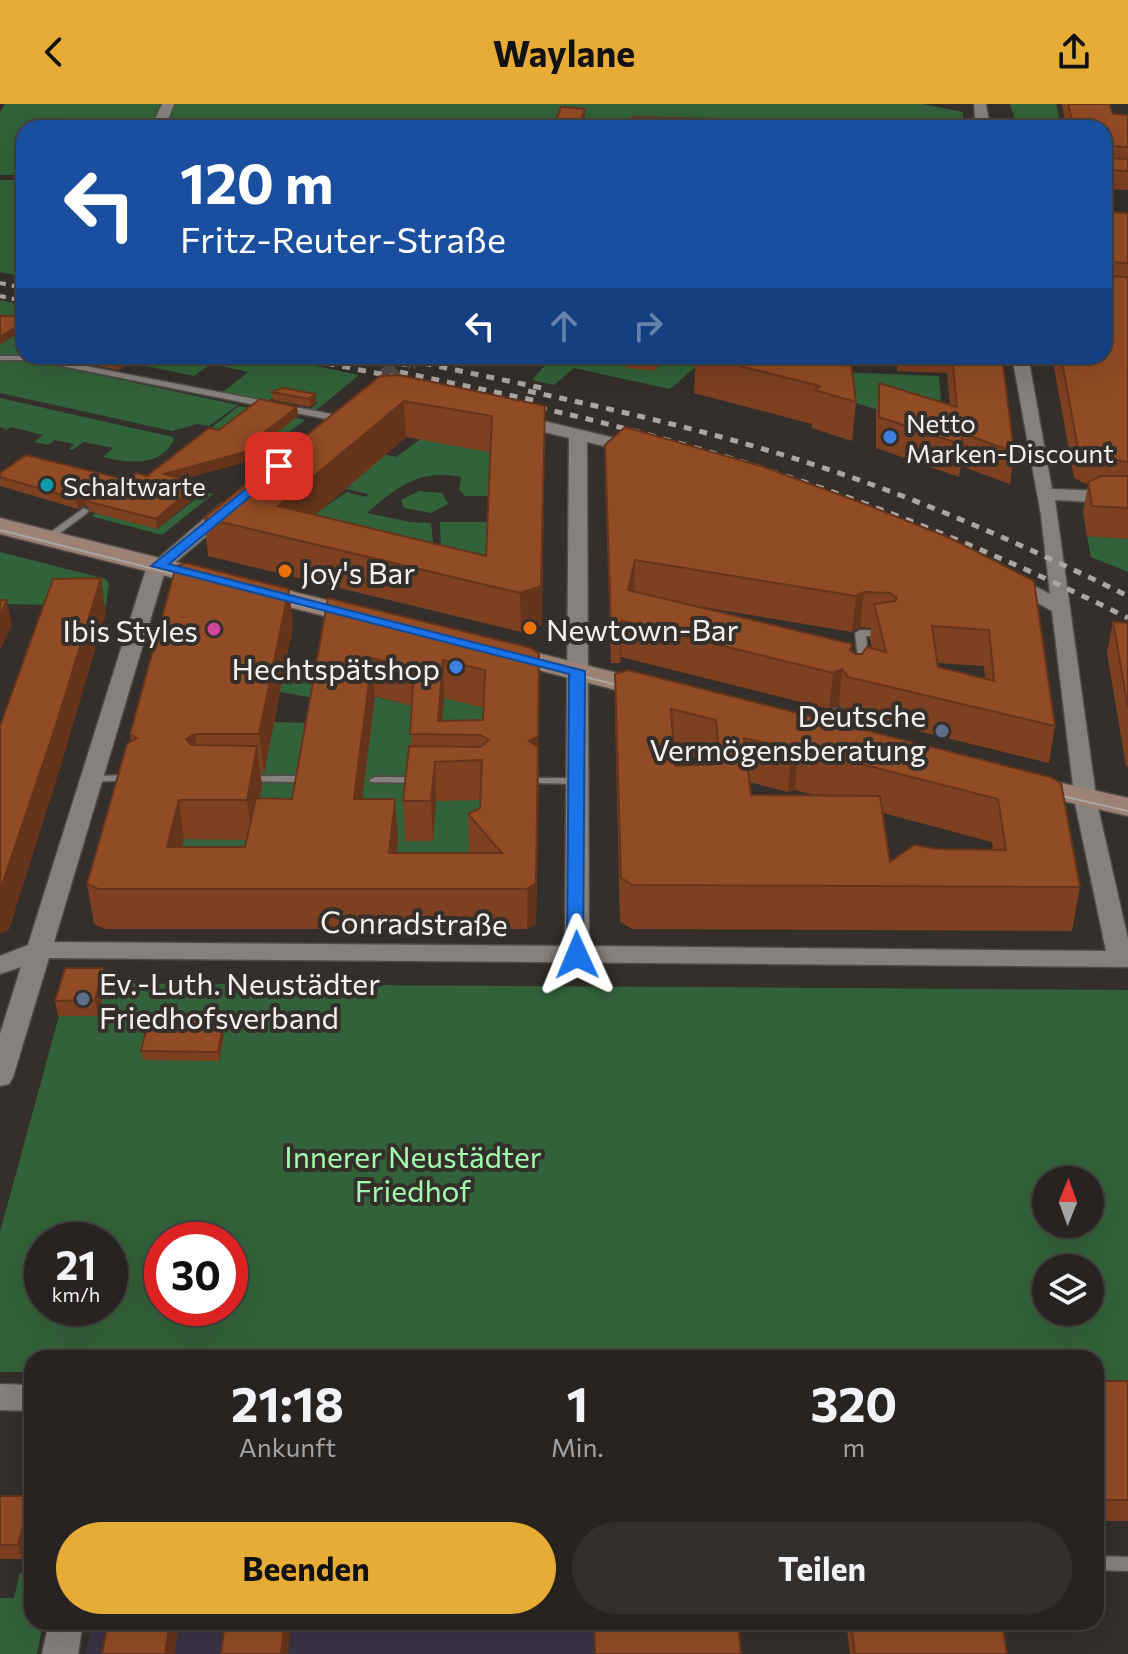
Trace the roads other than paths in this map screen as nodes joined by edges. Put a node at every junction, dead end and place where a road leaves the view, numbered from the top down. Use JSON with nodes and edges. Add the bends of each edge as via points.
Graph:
{"nodes":[{"id":1,"x":65,"y":364,"type":"edge"},
{"id":2,"x":1021,"y":364,"type":"edge"},
{"id":3,"x":341,"y":414,"type":"joint"},
{"id":4,"x":492,"y":414,"type":"edge"},
{"id":5,"x":578,"y":433,"type":"junction"},
{"id":6,"x":313,"y":437,"type":"edge"},
{"id":7,"x":655,"y":454,"type":"edge"},
{"id":8,"x":1044,"y":494,"type":"junction"},
{"id":9,"x":242,"y":496,"type":"edge"},
{"id":10,"x":1128,"y":498,"type":"edge"},
{"id":11,"x":84,"y":511,"type":"dead end"},
{"id":12,"x":0,"y":526,"type":"edge"},
{"id":13,"x":48,"y":538,"type":"junction"},
{"id":14,"x":158,"y":566,"type":"junction"},
{"id":15,"x":992,"y":573,"type":"edge"},
{"id":16,"x":1062,"y":608,"type":"junction"},
{"id":17,"x":393,"y":625,"type":"edge"},
{"id":18,"x":885,"y":634,"type":"edge"},
{"id":19,"x":471,"y":644,"type":"edge"},
{"id":20,"x":577,"y":671,"type":"junction"},
{"id":21,"x":859,"y":675,"type":"edge"},
{"id":22,"x":680,"y":697,"type":"edge"},
{"id":23,"x":795,"y":726,"type":"edge"},
{"id":24,"x":853,"y":740,"type":"edge"},
{"id":25,"x":996,"y":776,"type":"edge"},
{"id":26,"x":134,"y":778,"type":"edge"},
{"id":27,"x":91,"y":779,"type":"junction"},
{"id":28,"x":238,"y":779,"type":"edge"},
{"id":29,"x":296,"y":779,"type":"edge"},
{"id":30,"x":375,"y":780,"type":"dead end"},
{"id":31,"x":433,"y":780,"type":"edge"},
{"id":32,"x":538,"y":781,"type":"edge"},
{"id":33,"x":577,"y":781,"type":"junction"},
{"id":34,"x":1085,"y":799,"type":"junction"},
{"id":35,"x":1128,"y":807,"type":"edge"},
{"id":36,"x":38,"y":950,"type":"junction"},
{"id":37,"x":577,"y":955,"type":"junction"},
{"id":38,"x":1124,"y":959,"type":"edge"},
{"id":39,"x":0,"y":966,"type":"edge"},
{"id":40,"x":0,"y":1077,"type":"edge"},
{"id":41,"x":0,"y":1397,"type":"edge"},
{"id":42,"x":24,"y":1398,"type":"edge"},
{"id":43,"x":1104,"y":1563,"type":"edge"},
{"id":44,"x":1128,"y":1564,"type":"edge"},
{"id":45,"x":64,"y":1630,"type":"edge"},
{"id":46,"x":60,"y":1654,"type":"edge"}],
"edges":[{"from":1,"to":3,"type":"lane"},
{"from":2,"to":8,"type":"street"},
{"from":3,"to":6,"type":"street"},
{"from":4,"to":5,"type":"street"},
{"from":5,"to":7,"type":"street"},
{"from":5,"to":20,"type":"street"},
{"from":8,"to":10,"type":"street"},
{"from":8,"to":16,"type":"street"},
{"from":9,"to":14,"type":"street"},
{"from":11,"to":13,"type":"lane"},
{"from":12,"to":13,"type":"main road"},
{"from":13,"to":14,"type":"main road"},
{"from":14,"to":17,"type":"main road"},
{"from":14,"to":27,"type":"street"},
{"from":15,"to":16,"type":"street"},
{"from":16,"to":34,"type":"street"},
{"from":18,"to":21,"type":"lane","via":[[860,633],[865,666]]},
{"from":19,"to":20,"type":"main road"},
{"from":20,"to":22,"type":"main road"},
{"from":20,"to":33,"type":"street"},
{"from":23,"to":24,"type":"main road","via":[[830,722]]},
{"from":25,"to":34,"type":"main road"},
{"from":26,"to":27,"type":"lane"},
{"from":27,"to":36,"type":"street"},
{"from":28,"to":29,"type":"lane"},
{"from":30,"to":31,"type":"lane"},
{"from":32,"to":33,"type":"lane"},
{"from":33,"to":37,"type":"street"},
{"from":34,"to":35,"type":"main road"},
{"from":34,"to":38,"type":"street"},
{"from":36,"to":37,"type":"street","name":"Conradstraße"},
{"from":36,"to":39,"type":"street","name":"Conradstraße"},
{"from":36,"to":40,"type":"street"},
{"from":37,"to":38,"type":"street","name":"Conradstraße"},
{"from":41,"to":42,"type":"street"},
{"from":43,"to":44,"type":"lane"},
{"from":45,"to":46,"type":"street"}]}
